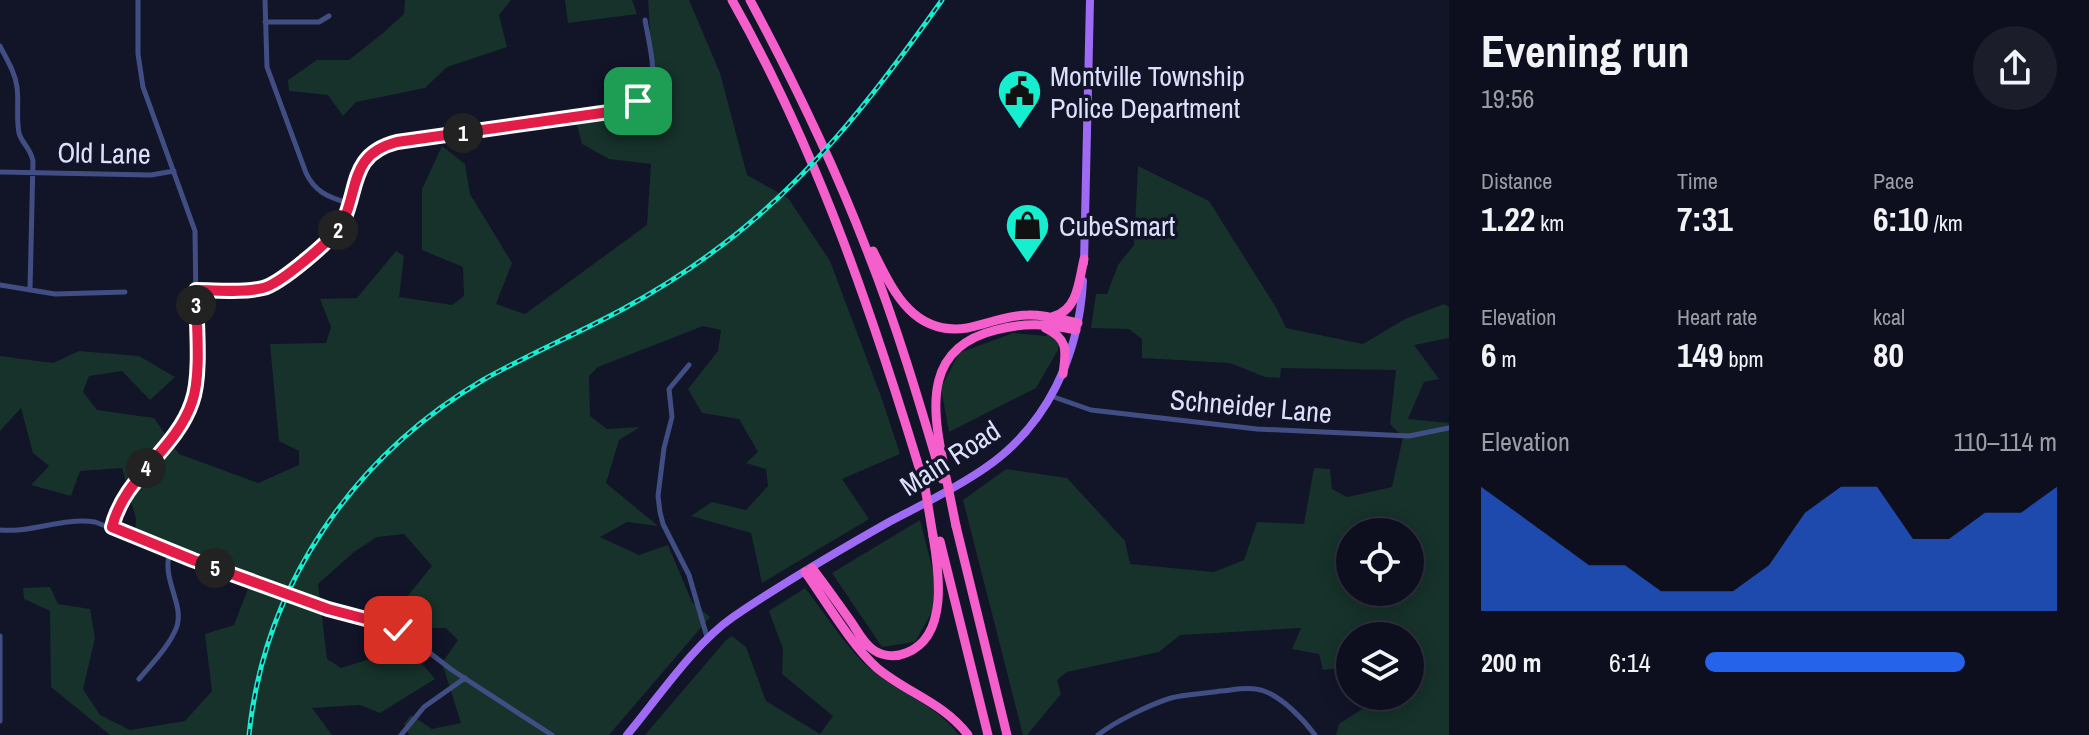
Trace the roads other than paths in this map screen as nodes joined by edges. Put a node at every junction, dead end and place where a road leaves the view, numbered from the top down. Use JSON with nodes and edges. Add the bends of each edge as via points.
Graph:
{"nodes":[{"id":1,"x":138,"y":0,"type":"edge"},
{"id":2,"x":265,"y":0,"type":"edge"},
{"id":3,"x":732,"y":0,"type":"edge"},
{"id":4,"x":750,"y":0,"type":"edge"},
{"id":5,"x":1090,"y":0,"type":"edge"},
{"id":6,"x":329,"y":16,"type":"dead end"},
{"id":7,"x":645,"y":20,"type":"dead end"},
{"id":8,"x":265,"y":22,"type":"junction"},
{"id":9,"x":0,"y":46,"type":"edge"},
{"id":10,"x":174,"y":171,"type":"junction"},
{"id":11,"x":0,"y":172,"type":"edge"},
{"id":12,"x":33,"y":172,"type":"junction"},
{"id":13,"x":839,"y":182,"type":"junction"},
{"id":14,"x":348,"y":203,"type":"junction"},
{"id":15,"x":1084,"y":259,"type":"junction"},
{"id":16,"x":0,"y":285,"type":"edge"},
{"id":17,"x":30,"y":289,"type":"junction"},
{"id":18,"x":196,"y":290,"type":"junction"},
{"id":19,"x":125,"y":292,"type":"dead end"},
{"id":20,"x":1047,"y":316,"type":"junction"},
{"id":21,"x":1030,"y":323,"type":"junction"},
{"id":22,"x":1077,"y":327,"type":"junction"},
{"id":23,"x":689,"y":365,"type":"dead end"},
{"id":24,"x":1063,"y":374,"type":"junction"},
{"id":25,"x":1051,"y":396,"type":"junction"},
{"id":26,"x":1449,"y":428,"type":"edge"},
{"id":27,"x":944,"y":478,"type":"junction"},
{"id":28,"x":112,"y":527,"type":"junction"},
{"id":29,"x":0,"y":530,"type":"edge"},
{"id":30,"x":935,"y":535,"type":"junction"},
{"id":31,"x":170,"y":551,"type":"junction"},
{"id":32,"x":809,"y":570,"type":"junction"},
{"id":33,"x":0,"y":636,"type":"edge"},
{"id":34,"x":707,"y":638,"type":"junction"},
{"id":35,"x":465,"y":678,"type":"junction"},
{"id":36,"x":139,"y":679,"type":"dead end"},
{"id":37,"x":0,"y":721,"type":"edge"},
{"id":38,"x":401,"y":735,"type":"edge"},
{"id":39,"x":552,"y":735,"type":"edge"},
{"id":40,"x":627,"y":735,"type":"edge"},
{"id":41,"x":968,"y":735,"type":"edge"},
{"id":42,"x":988,"y":735,"type":"edge"},
{"id":43,"x":1007,"y":735,"type":"edge"},
{"id":44,"x":1098,"y":735,"type":"edge"},
{"id":45,"x":1315,"y":735,"type":"edge"}],
"edges":[{"from":1,"to":10,"type":"street","name":"Old Lane","via":[[139,71]]},
{"from":2,"to":8,"type":"street"},
{"from":3,"to":30,"type":"highway","bridge":true,"via":[[837,221],[925,487]]},
{"from":4,"to":13,"type":"highway"},
{"from":5,"to":15,"type":"main road","name":"Main Road"},
{"from":6,"to":8,"type":"street","via":[[319,22]]},
{"from":7,"to":14,"type":"street","via":[[653,77],[635,104],[393,142],[364,163]]},
{"from":8,"to":14,"type":"street","via":[[267,67],[306,173],[320,193]]},
{"from":9,"to":12,"type":"street","via":[[15,77],[19,131],[32,154]]},
{"from":10,"to":12,"type":"street","name":"Old Lane"},
{"from":10,"to":18,"type":"street","via":[[195,231]]},
{"from":11,"to":12,"type":"street","name":"Old Lane"},
{"from":12,"to":17,"type":"street"},
{"from":13,"to":20,"type":"highway","via":[[893,290],[915,316],[959,329],[1022,315]]},
{"from":13,"to":27,"type":"highway","via":[[889,310]]},
{"from":14,"to":18,"type":"street","via":[[333,237],[276,282],[254,289]]},
{"from":15,"to":20,"type":"highway","via":[[1070,307]]},
{"from":15,"to":22,"type":"main road","name":"Main Road"},
{"from":16,"to":17,"type":"street"},
{"from":17,"to":19,"type":"street"},
{"from":18,"to":28,"type":"street","via":[[193,400],[178,429],[120,503]]},
{"from":20,"to":22,"type":"highway"},
{"from":21,"to":22,"type":"highway"},
{"from":21,"to":24,"type":"highway","via":[[1062,341]]},
{"from":21,"to":27,"type":"highway","via":[[971,338],[942,369],[935,413]]},
{"from":22,"to":24,"type":"main road","name":"Main Road"},
{"from":23,"to":34,"type":"street","via":[[669,389],[672,417],[658,496],[663,524],[689,575]]},
{"from":24,"to":25,"type":"main road","name":"Main Road"},
{"from":25,"to":26,"type":"street","name":"Schneider Lane","via":[[1091,410],[1257,429],[1409,436]]},
{"from":25,"to":32,"type":"main road","name":"Main Road","via":[[1022,436],[985,468]]},
{"from":27,"to":43,"type":"highway","bridge":true},
{"from":28,"to":29,"type":"street","via":[[79,520]]},
{"from":28,"to":31,"type":"street"},
{"from":30,"to":32,"type":"highway","via":[[937,612],[922,642],[903,654],[884,655],[868,646]]},
{"from":30,"to":42,"type":"highway"},
{"from":31,"to":35,"type":"street","via":[[391,627]]},
{"from":31,"to":36,"type":"street","via":[[167,567],[178,624]]},
{"from":32,"to":34,"type":"main road","name":"Main Road"},
{"from":32,"to":41,"type":"highway","via":[[870,661],[944,710]]},
{"from":33,"to":37,"type":"street"},
{"from":34,"to":40,"type":"main road","name":"Main Road"},
{"from":35,"to":38,"type":"street","via":[[424,707]]},
{"from":35,"to":39,"type":"street"},
{"from":44,"to":45,"type":"street","via":[[1173,698],[1248,688],[1273,695]]}]}
